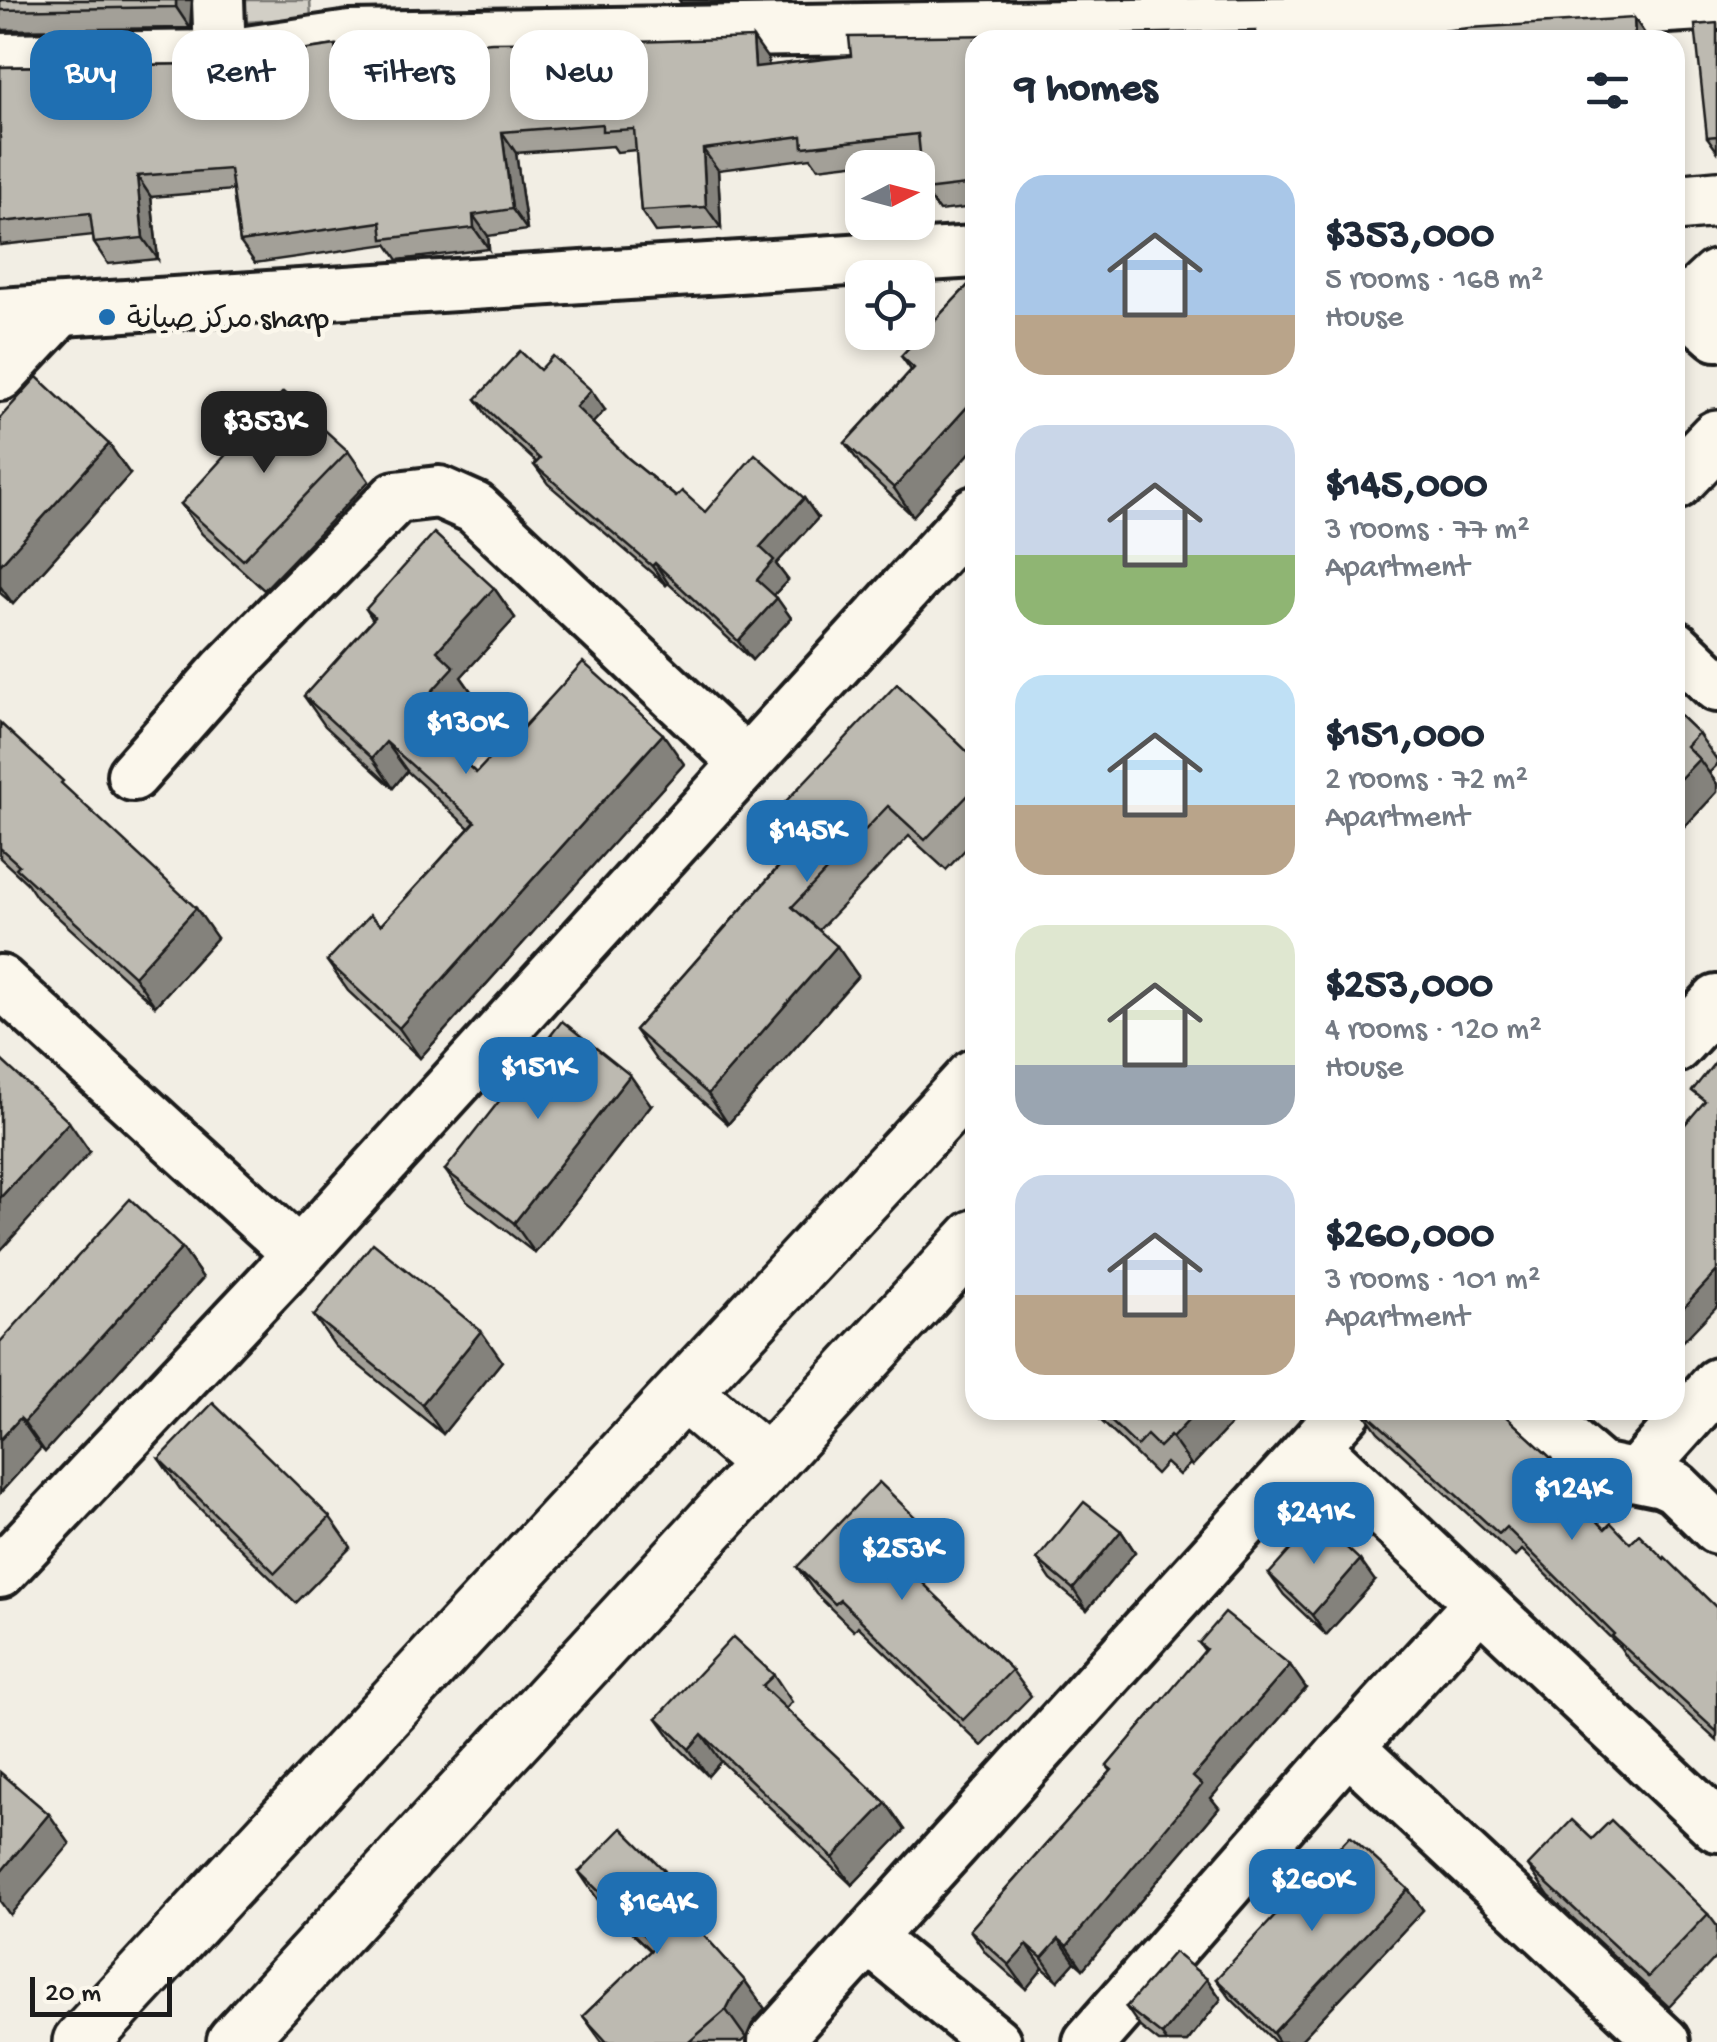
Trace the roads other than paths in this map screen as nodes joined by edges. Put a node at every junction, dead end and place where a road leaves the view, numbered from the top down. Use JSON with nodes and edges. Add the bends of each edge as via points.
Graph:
{"nodes":[{"id":1,"x":218,"y":0,"type":"edge"},
{"id":2,"x":1717,"y":4,"type":"edge"},
{"id":3,"x":1100,"y":12,"type":"edge"},
{"id":4,"x":349,"y":18,"type":"edge"},
{"id":5,"x":219,"y":30,"type":"edge"},
{"id":6,"x":308,"y":30,"type":"edge"},
{"id":7,"x":172,"y":56,"type":"edge"},
{"id":8,"x":0,"y":58,"type":"edge"},
{"id":9,"x":1717,"y":200,"type":"edge"},
{"id":10,"x":1685,"y":202,"type":"edge"},
{"id":11,"x":965,"y":253,"type":"edge"},
{"id":12,"x":60,"y":311,"type":"junction"},
{"id":13,"x":0,"y":314,"type":"edge"},
{"id":14,"x":0,"y":375,"type":"edge"},
{"id":15,"x":1717,"y":438,"type":"edge"},
{"id":16,"x":1685,"y":472,"type":"edge"},
{"id":17,"x":965,"y":523,"type":"edge"},
{"id":18,"x":1685,"y":656,"type":"edge"},
{"id":19,"x":1717,"y":686,"type":"edge"},
{"id":20,"x":744,"y":762,"type":"junction"},
{"id":21,"x":133,"y":775,"type":"dead end"},
{"id":22,"x":0,"y":981,"type":"edge"},
{"id":23,"x":1717,"y":1000,"type":"edge"},
{"id":24,"x":1685,"y":1036,"type":"edge"},
{"id":25,"x":965,"y":1088,"type":"edge"},
{"id":26,"x":965,"y":1249,"type":"edge"},
{"id":27,"x":299,"y":1254,"type":"junction"},
{"id":28,"x":1717,"y":1384,"type":"edge"},
{"id":29,"x":684,"y":1393,"type":"junction"},
{"id":30,"x":1544,"y":1420,"type":"edge"},
{"id":31,"x":1330,"y":1428,"type":"edge"},
{"id":32,"x":766,"y":1463,"type":"junction"},
{"id":33,"x":1637,"y":1474,"type":"junction"},
{"id":34,"x":1717,"y":1528,"type":"edge"},
{"id":35,"x":0,"y":1572,"type":"edge"},
{"id":36,"x":1480,"y":1603,"type":"junction"},
{"id":37,"x":1348,"y":1747,"type":"junction"},
{"id":38,"x":1717,"y":1826,"type":"edge"},
{"id":39,"x":868,"y":1938,"type":"junction"},
{"id":40,"x":81,"y":2042,"type":"edge"},
{"id":41,"x":235,"y":2042,"type":"edge"},
{"id":42,"x":774,"y":2042,"type":"edge"},
{"id":43,"x":995,"y":2042,"type":"edge"},
{"id":44,"x":1089,"y":2042,"type":"edge"},
{"id":45,"x":1664,"y":2042,"type":"edge"}],
"edges":[{"from":1,"to":5,"type":"street"},
{"from":2,"to":3,"type":"street","via":[[1454,20]]},
{"from":3,"to":4,"type":"street"},
{"from":4,"to":6,"type":"street"},
{"from":7,"to":8,"type":"street"},
{"from":9,"to":10,"type":"main road"},
{"from":11,"to":12,"type":"street"},
{"from":12,"to":13,"type":"street"},
{"from":12,"to":14,"type":"street"},
{"from":15,"to":16,"type":"main road"},
{"from":17,"to":20,"type":"street"},
{"from":18,"to":19,"type":"street"},
{"from":20,"to":21,"type":"street","via":[[475,508],[439,492],[396,497]]},
{"from":20,"to":27,"type":"street"},
{"from":22,"to":27,"type":"street"},
{"from":23,"to":24,"type":"street"},
{"from":25,"to":29,"type":"main road"},
{"from":26,"to":32,"type":"main road"},
{"from":27,"to":35,"type":"street"},
{"from":28,"to":33,"type":"street"},
{"from":29,"to":32,"type":"main road"},
{"from":29,"to":40,"type":"main road"},
{"from":30,"to":33,"type":"street","via":[[1600,1468]]},
{"from":31,"to":36,"type":"street"},
{"from":31,"to":39,"type":"street"},
{"from":32,"to":41,"type":"main road"},
{"from":33,"to":34,"type":"street","via":[[1675,1488]]},
{"from":36,"to":37,"type":"street"},
{"from":36,"to":38,"type":"street"},
{"from":37,"to":44,"type":"street"},
{"from":37,"to":45,"type":"street"},
{"from":39,"to":42,"type":"street"},
{"from":39,"to":43,"type":"street"}]}
